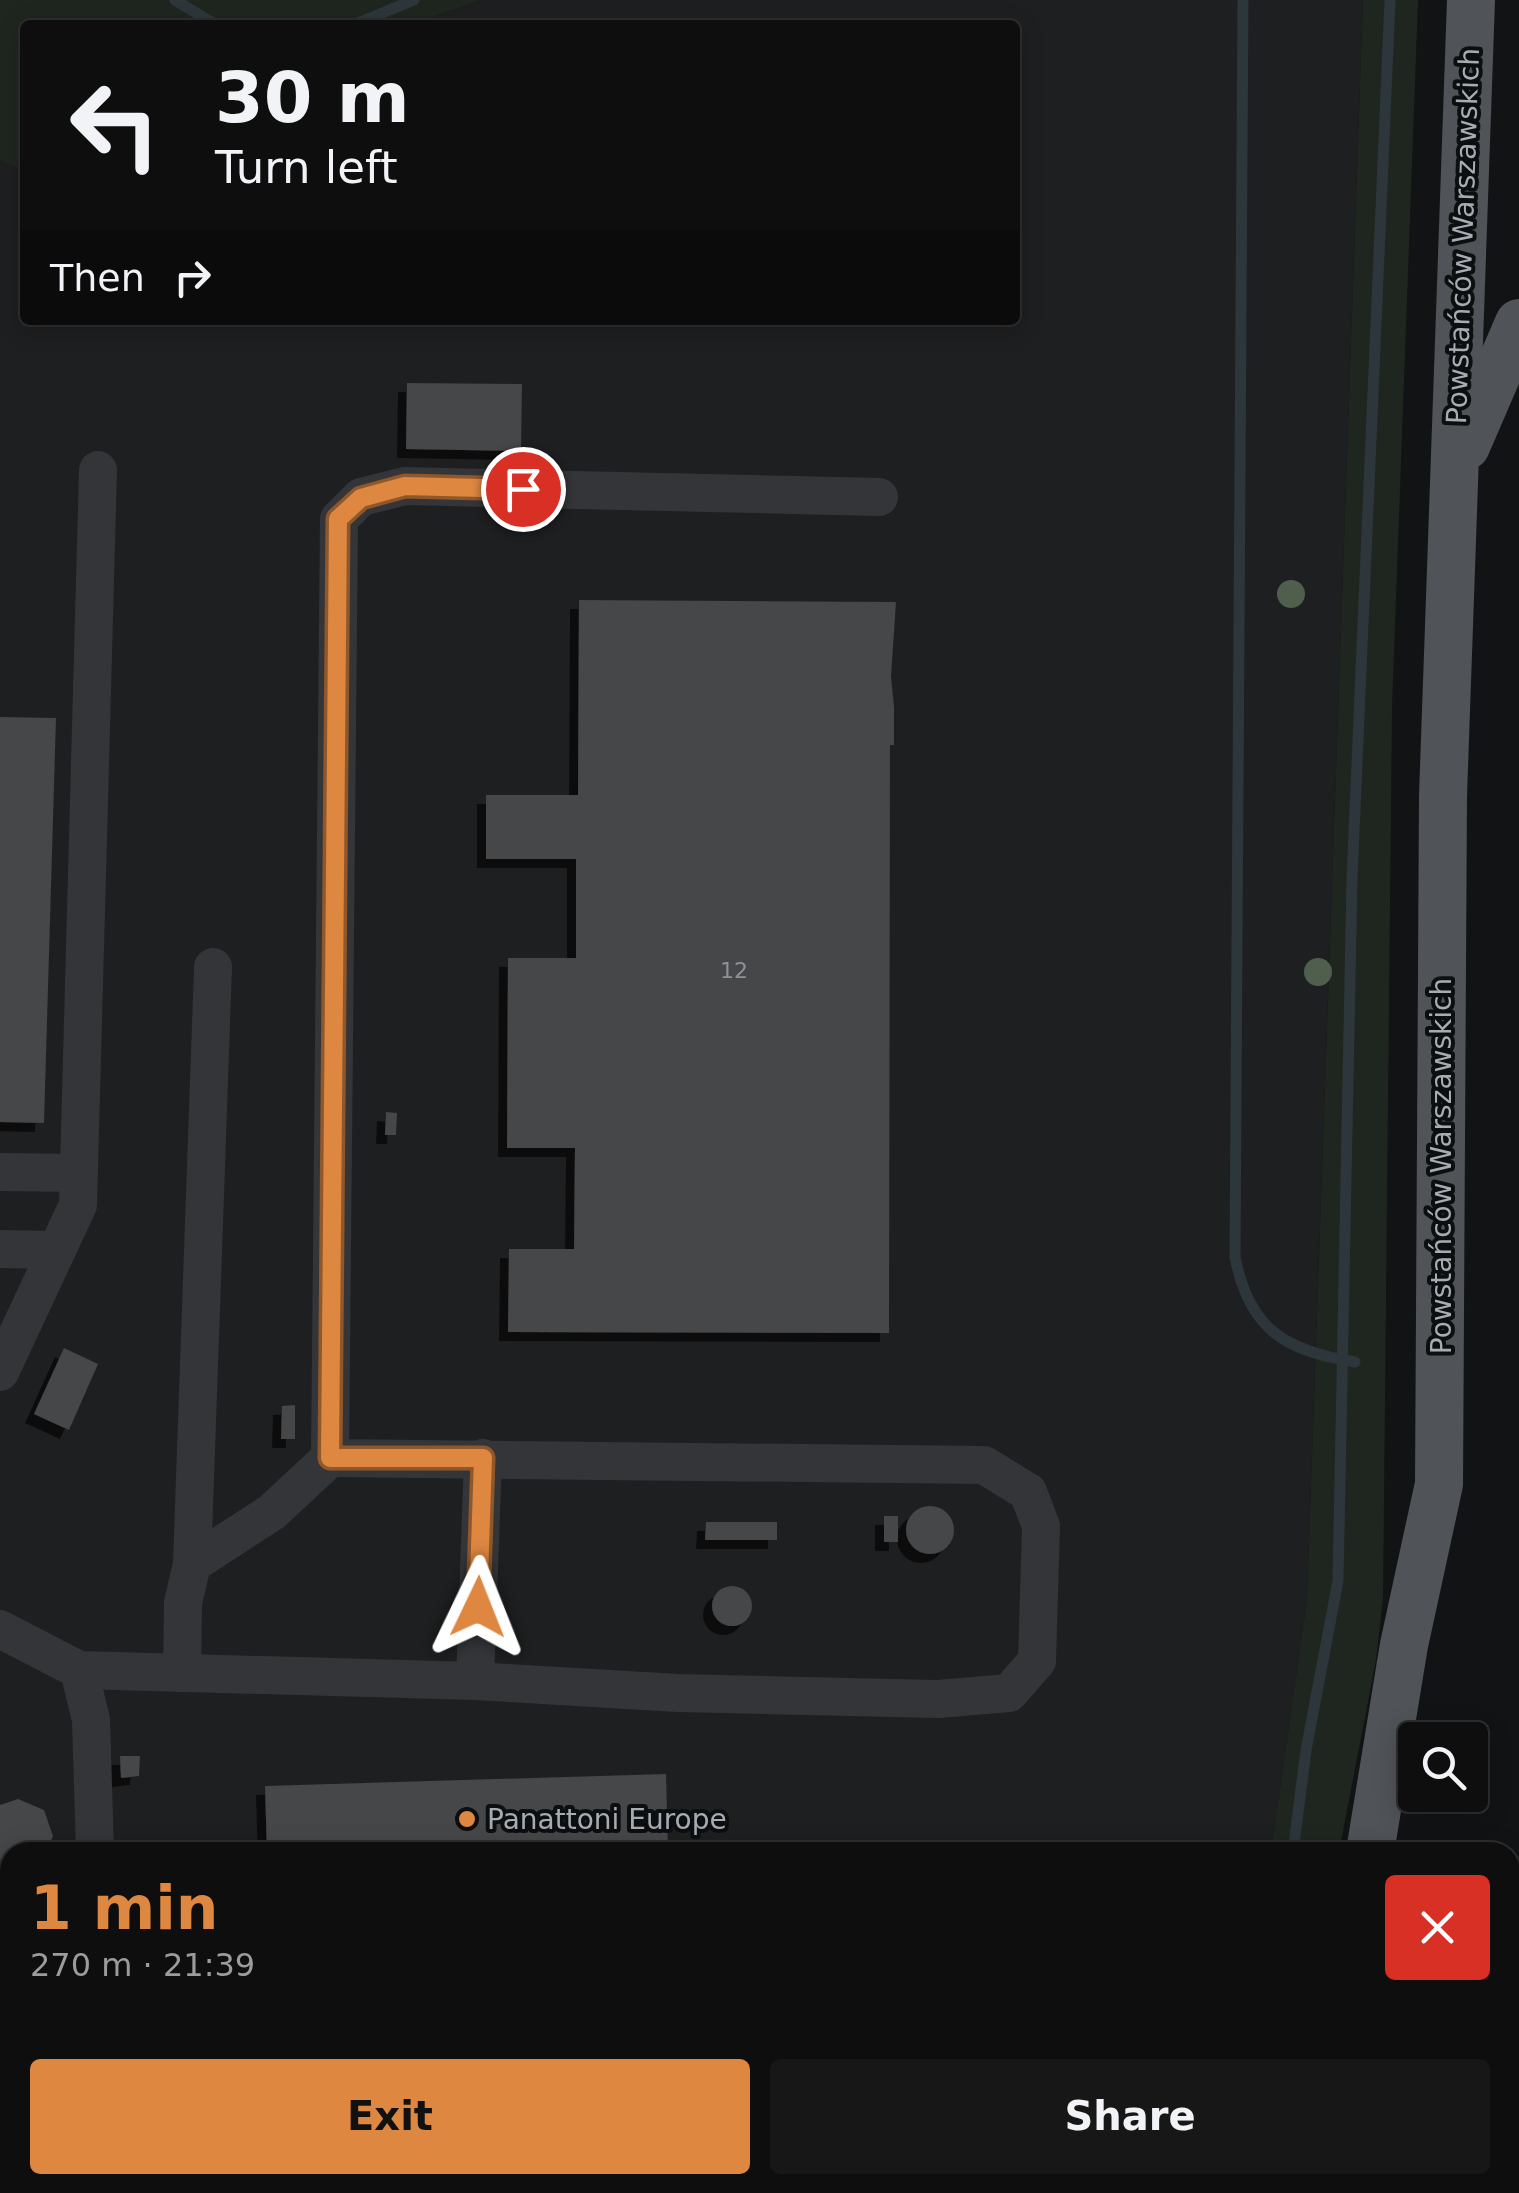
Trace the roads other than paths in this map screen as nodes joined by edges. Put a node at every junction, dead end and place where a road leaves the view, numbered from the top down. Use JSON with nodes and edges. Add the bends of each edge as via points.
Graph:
{"nodes":[{"id":1,"x":1471,"y":0,"type":"edge"},
{"id":2,"x":1519,"y":323,"type":"edge"},
{"id":3,"x":98,"y":470,"type":"dead end"},
{"id":4,"x":1454,"y":472,"type":"junction"},
{"id":5,"x":879,"y":497,"type":"dead end"},
{"id":6,"x":213,"y":966,"type":"dead end"},
{"id":7,"x":0,"y":1172,"type":"edge"},
{"id":8,"x":79,"y":1173,"type":"junction"},
{"id":9,"x":0,"y":1248,"type":"edge"},
{"id":10,"x":57,"y":1250,"type":"junction"},
{"id":11,"x":3,"y":1357,"type":"edge"},
{"id":12,"x":330,"y":1458,"type":"junction"},
{"id":13,"x":483,"y":1458,"type":"junction"},
{"id":14,"x":192,"y":1564,"type":"junction"},
{"id":15,"x":0,"y":1629,"type":"edge"},
{"id":16,"x":79,"y":1670,"type":"junction"},
{"id":17,"x":182,"y":1673,"type":"junction"},
{"id":18,"x":475,"y":1681,"type":"junction"},
{"id":19,"x":95,"y":1842,"type":"edge"},
{"id":20,"x":1372,"y":1842,"type":"edge"}],
"edges":[{"from":1,"to":4,"type":"main road","name":"Powstańców Warszawskich"},
{"from":2,"to":4,"type":"main road","name":"Powstańców Warszawskich"},
{"from":3,"to":8,"type":"street"},
{"from":4,"to":20,"type":"main road","name":"Powstańców Warszawskich","via":[[1442,796],[1439,1484]]},
{"from":5,"to":12,"type":"street","via":[[405,486],[361,498],[338,519]]},
{"from":6,"to":14,"type":"street"},
{"from":7,"to":8,"type":"street"},
{"from":8,"to":10,"type":"street","via":[[78,1206]]},
{"from":9,"to":10,"type":"street"},
{"from":10,"to":11,"type":"street"},
{"from":12,"to":13,"type":"street"},
{"from":12,"to":14,"type":"street","via":[[272,1512]]},
{"from":13,"to":18,"type":"street"},
{"from":13,"to":18,"type":"street","via":[[984,1466],[1028,1492],[1041,1526],[1037,1661],[1009,1694],[938,1700]]},
{"from":14,"to":17,"type":"street","via":[[183,1604]]},
{"from":15,"to":16,"type":"street"},
{"from":16,"to":17,"type":"street"},
{"from":16,"to":19,"type":"street","via":[[92,1720]]},
{"from":17,"to":18,"type":"street"}]}
